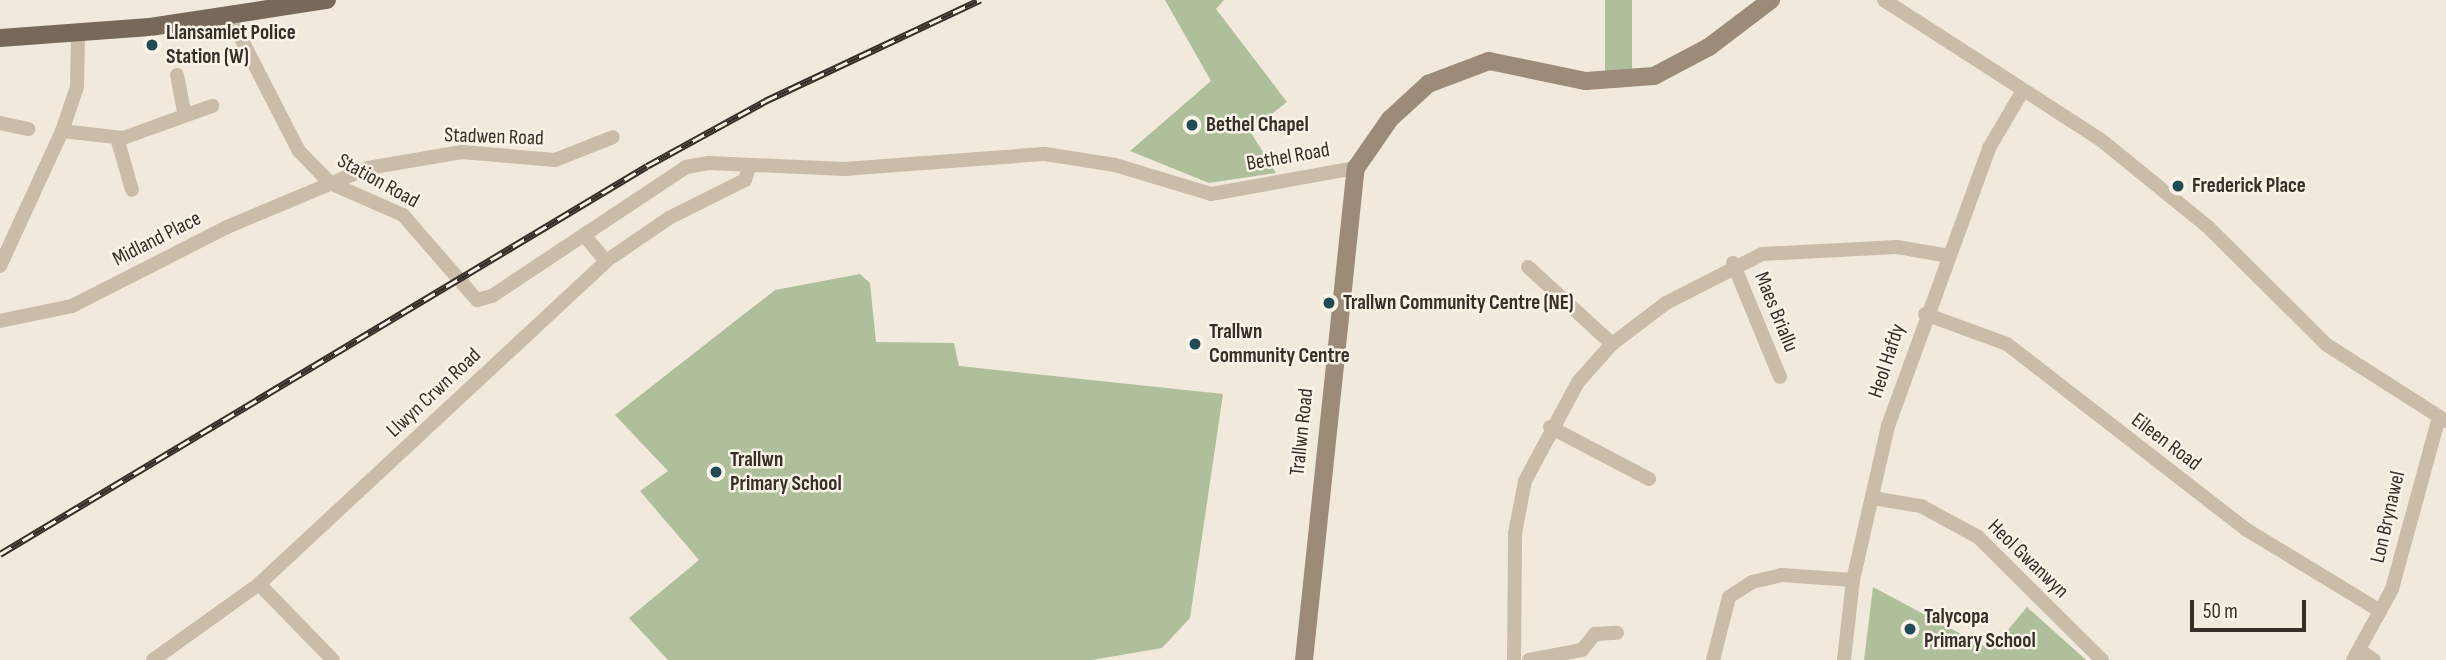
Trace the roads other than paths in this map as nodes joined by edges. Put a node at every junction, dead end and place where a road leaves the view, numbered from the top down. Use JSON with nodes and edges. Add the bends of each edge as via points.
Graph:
{"nodes":[{"id":1,"x":327,"y":0,"type":"edge"},
{"id":2,"x":1771,"y":0,"type":"edge"},
{"id":3,"x":1884,"y":0,"type":"edge"},
{"id":4,"x":230,"y":17,"type":"junction"},
{"id":5,"x":78,"y":34,"type":"junction"},
{"id":6,"x":0,"y":38,"type":"edge"},
{"id":7,"x":177,"y":75,"type":"dead end"},
{"id":8,"x":2022,"y":92,"type":"junction"},
{"id":9,"x":212,"y":106,"type":"dead end"},
{"id":10,"x":184,"y":112,"type":"junction"},
{"id":11,"x":0,"y":123,"type":"edge"},
{"id":12,"x":28,"y":129,"type":"dead end"},
{"id":13,"x":62,"y":131,"type":"junction"},
{"id":14,"x":613,"y":137,"type":"dead end"},
{"id":15,"x":117,"y":138,"type":"junction"},
{"id":16,"x":749,"y":168,"type":"junction"},
{"id":17,"x":1356,"y":168,"type":"junction"},
{"id":18,"x":330,"y":183,"type":"junction"},
{"id":19,"x":132,"y":190,"type":"dead end"},
{"id":20,"x":584,"y":235,"type":"junction"},
{"id":21,"x":4,"y":247,"type":"edge"},
{"id":22,"x":1949,"y":256,"type":"junction"},
{"id":23,"x":606,"y":261,"type":"junction"},
{"id":24,"x":1734,"y":263,"type":"junction"},
{"id":25,"x":0,"y":266,"type":"edge"},
{"id":26,"x":1528,"y":267,"type":"dead end"},
{"id":27,"x":1925,"y":314,"type":"junction"},
{"id":28,"x":0,"y":321,"type":"edge"},
{"id":29,"x":1612,"y":344,"type":"junction"},
{"id":30,"x":1780,"y":377,"type":"dead end"},
{"id":31,"x":2442,"y":419,"type":"edge"},
{"id":32,"x":1550,"y":427,"type":"junction"},
{"id":33,"x":1649,"y":479,"type":"dead end"},
{"id":34,"x":1872,"y":498,"type":"junction"},
{"id":35,"x":1853,"y":580,"type":"junction"},
{"id":36,"x":259,"y":584,"type":"junction"},
{"id":37,"x":2380,"y":611,"type":"junction"},
{"id":38,"x":1617,"y":633,"type":"dead end"},
{"id":39,"x":2356,"y":655,"type":"edge"},
{"id":40,"x":153,"y":660,"type":"edge"},
{"id":41,"x":333,"y":660,"type":"edge"},
{"id":42,"x":1304,"y":660,"type":"edge"},
{"id":43,"x":1514,"y":660,"type":"edge"},
{"id":44,"x":1529,"y":660,"type":"edge"},
{"id":45,"x":1713,"y":660,"type":"edge"},
{"id":46,"x":1844,"y":660,"type":"edge"},
{"id":47,"x":2102,"y":660,"type":"edge"},
{"id":48,"x":2374,"y":660,"type":"edge"}],
"edges":[{"from":1,"to":4,"type":"main road"},
{"from":2,"to":17,"type":"street","name":"Bethel Road","via":[[1709,47],[1654,76],[1586,81],[1489,61],[1456,71],[1407,101]]},
{"from":3,"to":8,"type":"street"},
{"from":4,"to":5,"type":"main road"},
{"from":4,"to":18,"type":"street","name":"Station Road","via":[[299,151]]},
{"from":5,"to":6,"type":"main road"},
{"from":5,"to":13,"type":"street","via":[[76,87]]},
{"from":7,"to":10,"type":"street"},
{"from":8,"to":22,"type":"street","name":"Heol Hafdy","via":[[1989,148]]},
{"from":8,"to":31,"type":"street","via":[[2172,194],[2327,345]]},
{"from":9,"to":10,"type":"street"},
{"from":10,"to":15,"type":"street"},
{"from":11,"to":12,"type":"street"},
{"from":13,"to":15,"type":"street"},
{"from":13,"to":21,"type":"street"},
{"from":14,"to":18,"type":"street","name":"Stadwen Road","via":[[555,160],[462,152],[368,168]]},
{"from":15,"to":19,"type":"street"},
{"from":16,"to":17,"type":"street","name":"Bethel Road","via":[[1045,154],[1115,165],[1211,194]]},
{"from":16,"to":20,"type":"street","name":"Station Road","via":[[686,167]]},
{"from":16,"to":23,"type":"street","name":"Llwyn Crwn Road","via":[[745,180],[669,218]]},
{"from":17,"to":42,"type":"street","name":"Trallwn Road"},
{"from":18,"to":20,"type":"street","name":"Station Road","via":[[403,215],[477,300]]},
{"from":18,"to":28,"type":"street","name":"Midland Place","via":[[72,306]]},
{"from":20,"to":23,"type":"street"},
{"from":21,"to":25,"type":"street"},
{"from":22,"to":24,"type":"street","via":[[1885,247],[1762,254]]},
{"from":22,"to":27,"type":"street","name":"Heol Hafdy"},
{"from":23,"to":36,"type":"street","name":"Llwyn Crwn Road"},
{"from":24,"to":29,"type":"street"},
{"from":24,"to":30,"type":"street","name":"Maes Briallu"},
{"from":26,"to":29,"type":"street"},
{"from":27,"to":34,"type":"street","name":"Heol Hafdy"},
{"from":27,"to":37,"type":"street","name":"Eileen Road","via":[[2007,344],[2247,530]]},
{"from":29,"to":32,"type":"street"},
{"from":31,"to":37,"type":"street","name":"Lon Brynawel"},
{"from":32,"to":33,"type":"street"},
{"from":32,"to":43,"type":"street","via":[[1525,481],[1516,533]]},
{"from":34,"to":35,"type":"street","name":"Heol Hafdy"},
{"from":34,"to":47,"type":"street","name":"Heol Gwanwyn","via":[[1921,506],[1978,537]]},
{"from":35,"to":45,"type":"street","via":[[1782,575],[1752,582],[1729,597]]},
{"from":35,"to":46,"type":"street","name":"Heol Hafdy"},
{"from":36,"to":40,"type":"street","name":"Llwyn Crwn Road"},
{"from":36,"to":41,"type":"street"},
{"from":37,"to":39,"type":"street","name":"Lon Brynawel"},
{"from":38,"to":44,"type":"street","via":[[1595,634],[1581,650]]},
{"from":39,"to":48,"type":"street"}]}
